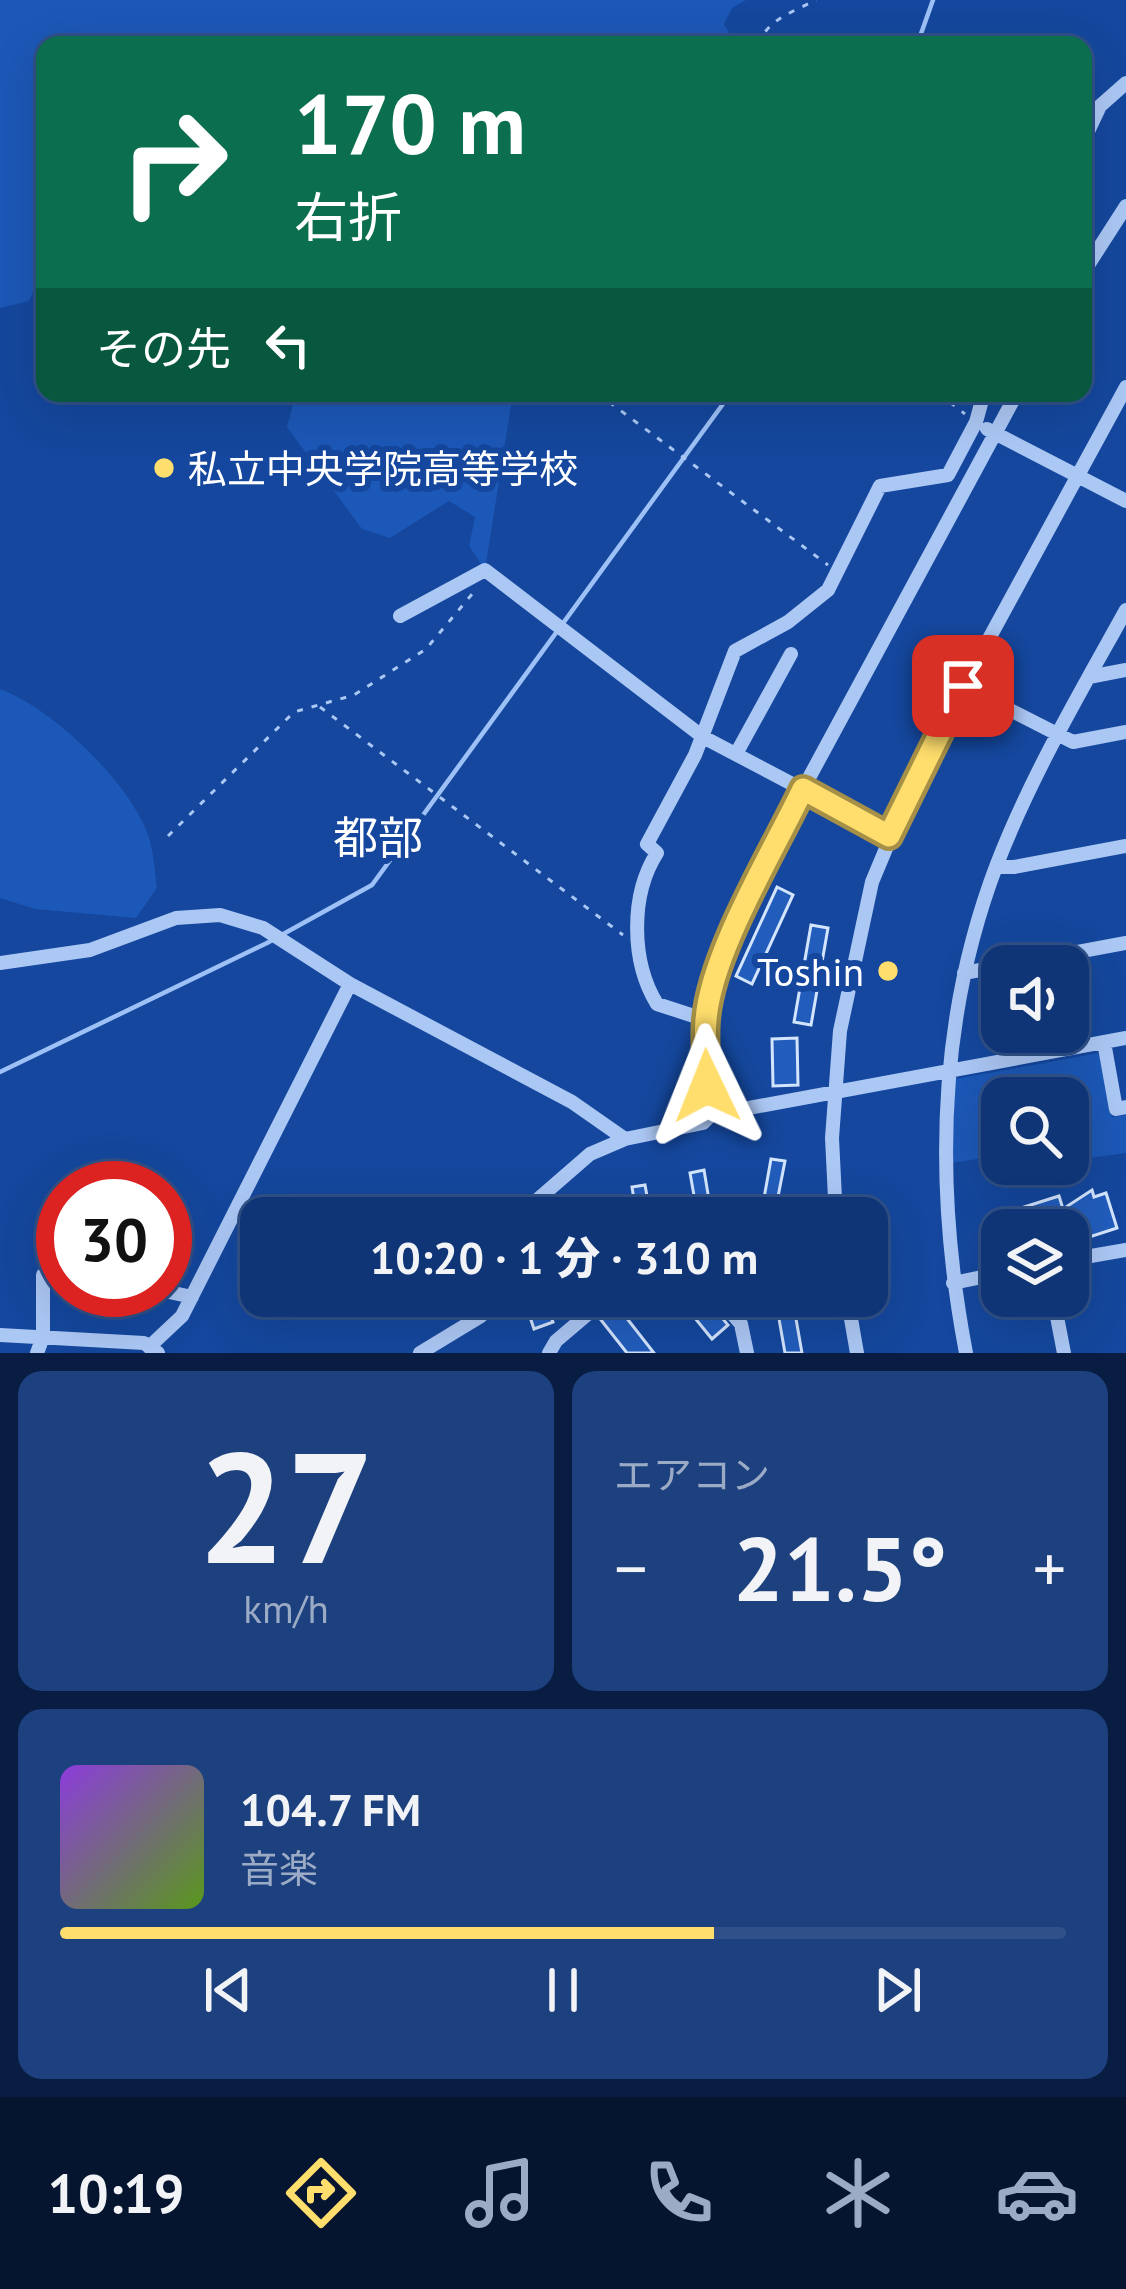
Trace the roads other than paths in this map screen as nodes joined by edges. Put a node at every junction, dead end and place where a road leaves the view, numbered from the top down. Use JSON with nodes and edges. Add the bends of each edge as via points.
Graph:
{"nodes":[{"id":1,"x":1126,"y":83,"type":"edge"},
{"id":2,"x":1092,"y":123,"type":"edge"},
{"id":3,"x":1126,"y":206,"type":"edge"},
{"id":4,"x":1092,"y":259,"type":"edge"},
{"id":5,"x":1126,"y":387,"type":"edge"},
{"id":6,"x":982,"y":402,"type":"edge"},
{"id":7,"x":1012,"y":402,"type":"edge"},
{"id":8,"x":976,"y":422,"type":"junction"},
{"id":9,"x":994,"y":433,"type":"junction"},
{"id":10,"x":1078,"y":476,"type":"junction"},
{"id":11,"x":1126,"y":501,"type":"edge"},
{"id":12,"x":1126,"y":610,"type":"edge"},
{"id":13,"x":400,"y":616,"type":"dead end"},
{"id":14,"x":791,"y":654,"type":"dead end"},
{"id":15,"x":1126,"y":670,"type":"edge"},
{"id":16,"x":1089,"y":677,"type":"junction"},
{"id":17,"x":963,"y":686,"type":"junction"},
{"id":18,"x":1126,"y":732,"type":"edge"},
{"id":19,"x":1057,"y":736,"type":"junction"},
{"id":20,"x":703,"y":737,"type":"junction"},
{"id":21,"x":736,"y":754,"type":"junction"},
{"id":22,"x":803,"y":789,"type":"junction"},
{"id":23,"x":889,"y":836,"type":"junction"},
{"id":24,"x":1126,"y":846,"type":"edge"},
{"id":25,"x":996,"y":867,"type":"junction"},
{"id":26,"x":1126,"y":943,"type":"edge"},
{"id":27,"x":0,"y":963,"type":"edge"},
{"id":28,"x":964,"y":973,"type":"junction"},
{"id":29,"x":350,"y":984,"type":"junction"},
{"id":30,"x":706,"y":1020,"type":"junction"},
{"id":31,"x":1126,"y":1038,"type":"edge"},
{"id":32,"x":1104,"y":1042,"type":"junction"},
{"id":33,"x":948,"y":1071,"type":"junction"},
{"id":34,"x":834,"y":1094,"type":"junction"},
{"id":35,"x":1126,"y":1107,"type":"edge"},
{"id":36,"x":709,"y":1116,"type":"junction"},
{"id":37,"x":625,"y":1138,"type":"junction"},
{"id":38,"x":541,"y":1197,"type":"edge"},
{"id":39,"x":836,"y":1197,"type":"edge"},
{"id":40,"x":1126,"y":1250,"type":"edge"},
{"id":41,"x":1089,"y":1256,"type":"edge"},
{"id":42,"x":981,"y":1277,"type":"edge"},
{"id":43,"x":953,"y":1283,"type":"junction"},
{"id":44,"x":192,"y":1297,"type":"edge"},
{"id":45,"x":43,"y":1317,"type":"edge"},
{"id":46,"x":181,"y":1317,"type":"edge"},
{"id":47,"x":479,"y":1317,"type":"edge"},
{"id":48,"x":584,"y":1317,"type":"edge"},
{"id":49,"x":736,"y":1317,"type":"edge"},
{"id":50,"x":851,"y":1317,"type":"edge"},
{"id":51,"x":1057,"y":1317,"type":"edge"},
{"id":52,"x":0,"y":1335,"type":"edge"},
{"id":53,"x":43,"y":1337,"type":"junction"},
{"id":54,"x":113,"y":1347,"type":"edge"},
{"id":55,"x":154,"y":1350,"type":"edge"},
{"id":56,"x":37,"y":1353,"type":"edge"},
{"id":57,"x":420,"y":1353,"type":"edge"},
{"id":58,"x":549,"y":1353,"type":"edge"},
{"id":59,"x":746,"y":1353,"type":"edge"},
{"id":60,"x":857,"y":1353,"type":"edge"},
{"id":61,"x":966,"y":1353,"type":"edge"},
{"id":62,"x":1064,"y":1353,"type":"edge"}],
"edges":[{"from":1,"to":2,"type":"street"},
{"from":3,"to":4,"type":"street"},
{"from":5,"to":10,"type":"street"},
{"from":6,"to":8,"type":"street"},
{"from":7,"to":9,"type":"street"},
{"from":8,"to":9,"type":"street"},
{"from":8,"to":20,"type":"street","via":[[948,475],[880,486],[839,574],[808,608],[735,651]]},
{"from":9,"to":10,"type":"street"},
{"from":9,"to":22,"type":"street"},
{"from":10,"to":11,"type":"street"},
{"from":10,"to":17,"type":"street"},
{"from":12,"to":16,"type":"street"},
{"from":13,"to":20,"type":"street","via":[[485,570]]},
{"from":14,"to":21,"type":"street"},
{"from":15,"to":16,"type":"street"},
{"from":16,"to":19,"type":"street"},
{"from":17,"to":19,"type":"street"},
{"from":17,"to":23,"type":"street"},
{"from":18,"to":19,"type":"street","via":[[1073,742]]},
{"from":19,"to":25,"type":"street"},
{"from":20,"to":21,"type":"street"},
{"from":20,"to":30,"type":"street","via":[[647,844],[657,853],[640,887],[638,947],[656,1004]]},
{"from":21,"to":22,"type":"street"},
{"from":22,"to":23,"type":"street"},
{"from":22,"to":30,"type":"street","via":[[735,929]]},
{"from":23,"to":34,"type":"street","via":[[857,937]]},
{"from":24,"to":25,"type":"street"},
{"from":25,"to":28,"type":"street"},
{"from":26,"to":28,"type":"street"},
{"from":27,"to":29,"type":"street","via":[[90,950],[176,917],[220,916],[278,937]]},
{"from":28,"to":33,"type":"street"},
{"from":29,"to":37,"type":"street"},
{"from":29,"to":44,"type":"street"},
{"from":30,"to":36,"type":"street"},
{"from":31,"to":32,"type":"street"},
{"from":32,"to":33,"type":"street"},
{"from":32,"to":35,"type":"street","via":[[1116,1109]]},
{"from":33,"to":34,"type":"street"},
{"from":33,"to":43,"type":"street"},
{"from":34,"to":36,"type":"street"},
{"from":34,"to":39,"type":"street"},
{"from":36,"to":37,"type":"street"},
{"from":37,"to":38,"type":"street","via":[[590,1154]]},
{"from":40,"to":41,"type":"street"},
{"from":42,"to":43,"type":"street"},
{"from":43,"to":61,"type":"street"},
{"from":45,"to":53,"type":"street"},
{"from":46,"to":55,"type":"street"},
{"from":47,"to":57,"type":"street"},
{"from":48,"to":58,"type":"street"},
{"from":49,"to":59,"type":"street"},
{"from":50,"to":60,"type":"street"},
{"from":51,"to":62,"type":"street"},
{"from":52,"to":53,"type":"street"},
{"from":53,"to":54,"type":"street"},
{"from":53,"to":56,"type":"street"},
{"from":54,"to":55,"type":"street"}]}
